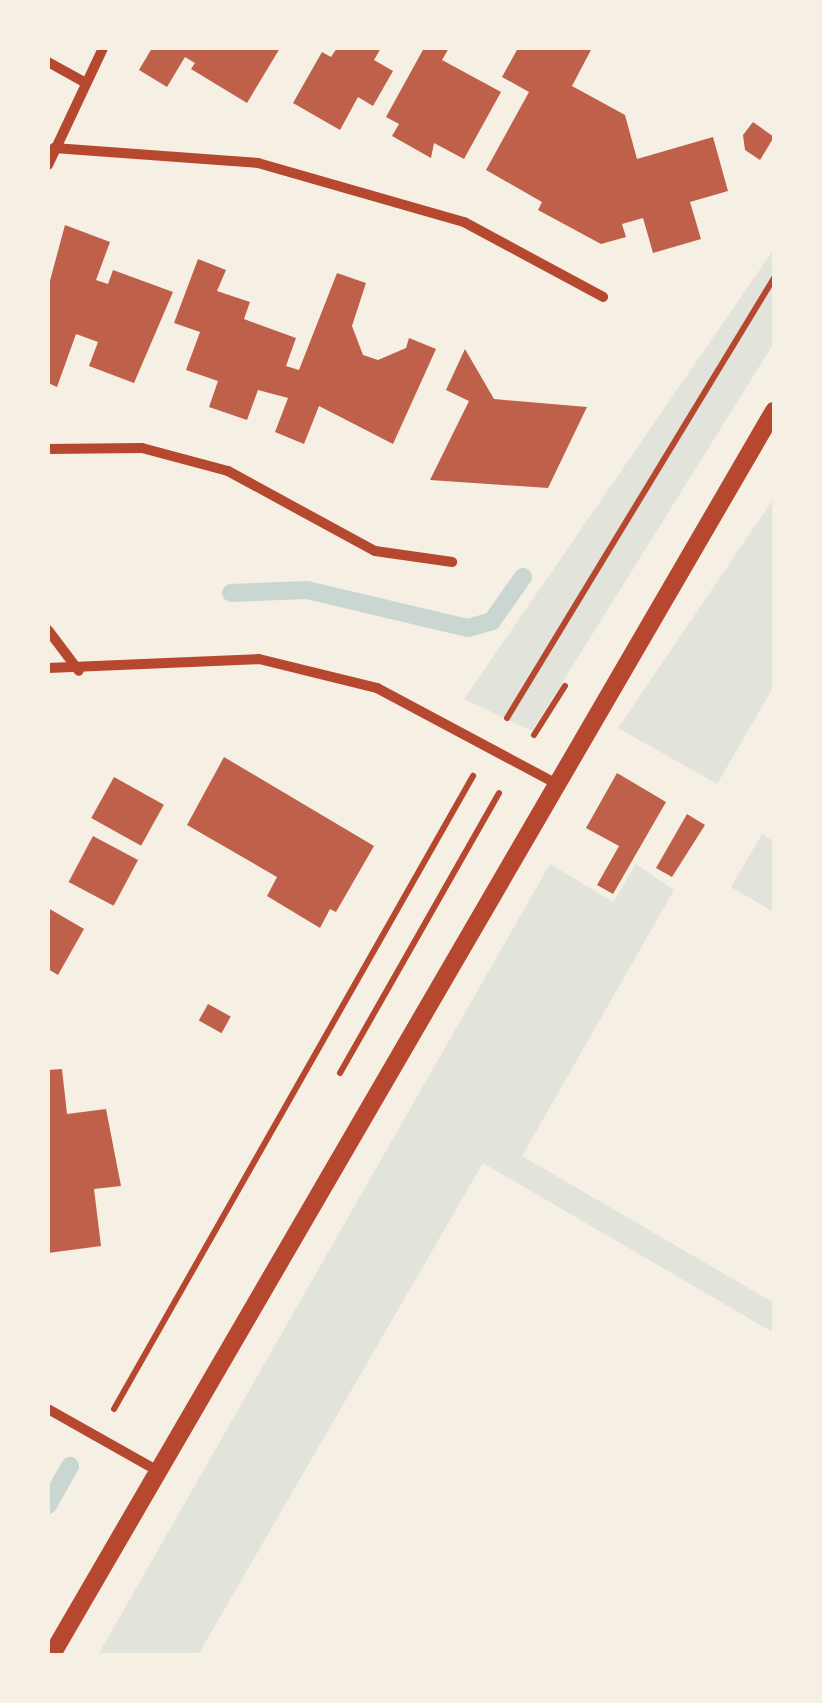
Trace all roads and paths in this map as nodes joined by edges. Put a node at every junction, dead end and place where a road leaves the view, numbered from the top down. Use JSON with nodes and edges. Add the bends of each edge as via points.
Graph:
{"nodes":[{"id":1,"x":104,"y":48,"type":"edge"},
{"id":2,"x":48,"y":62,"type":"edge"},
{"id":3,"x":82,"y":80,"type":"junction"},
{"id":4,"x":54,"y":148,"type":"junction"},
{"id":5,"x":48,"y":165,"type":"edge"},
{"id":6,"x":774,"y":278,"type":"edge"},
{"id":7,"x":603,"y":297,"type":"dead end"},
{"id":8,"x":774,"y":411,"type":"edge"},
{"id":9,"x":48,"y":449,"type":"edge"},
{"id":10,"x":452,"y":562,"type":"dead end"},
{"id":11,"x":48,"y":630,"type":"edge"},
{"id":12,"x":48,"y":668,"type":"edge"},
{"id":13,"x":79,"y":672,"type":"junction"},
{"id":14,"x":491,"y":745,"type":"junction"},
{"id":15,"x":554,"y":782,"type":"junction"},
{"id":16,"x":48,"y":1409,"type":"edge"},
{"id":17,"x":98,"y":1436,"type":"junction"},
{"id":18,"x":158,"y":1471,"type":"junction"},
{"id":19,"x":51,"y":1656,"type":"edge"}],
"edges":[{"from":1,"to":3,"type":"street"},
{"from":2,"to":3,"type":"street"},
{"from":3,"to":4,"type":"street"},
{"from":4,"to":5,"type":"street"},
{"from":4,"to":7,"type":"street","via":[[258,163],[464,222]]},
{"from":6,"to":14,"type":"path"},
{"from":8,"to":15,"type":"street"},
{"from":9,"to":10,"type":"street","via":[[142,448],[228,471],[376,552]]},
{"from":11,"to":13,"type":"street"},
{"from":12,"to":13,"type":"street"},
{"from":13,"to":14,"type":"street","via":[[259,659],[377,688]]},
{"from":14,"to":15,"type":"street"},
{"from":14,"to":17,"type":"path"},
{"from":15,"to":18,"type":"street"},
{"from":16,"to":17,"type":"street"},
{"from":17,"to":18,"type":"street"},
{"from":18,"to":19,"type":"street"}]}
